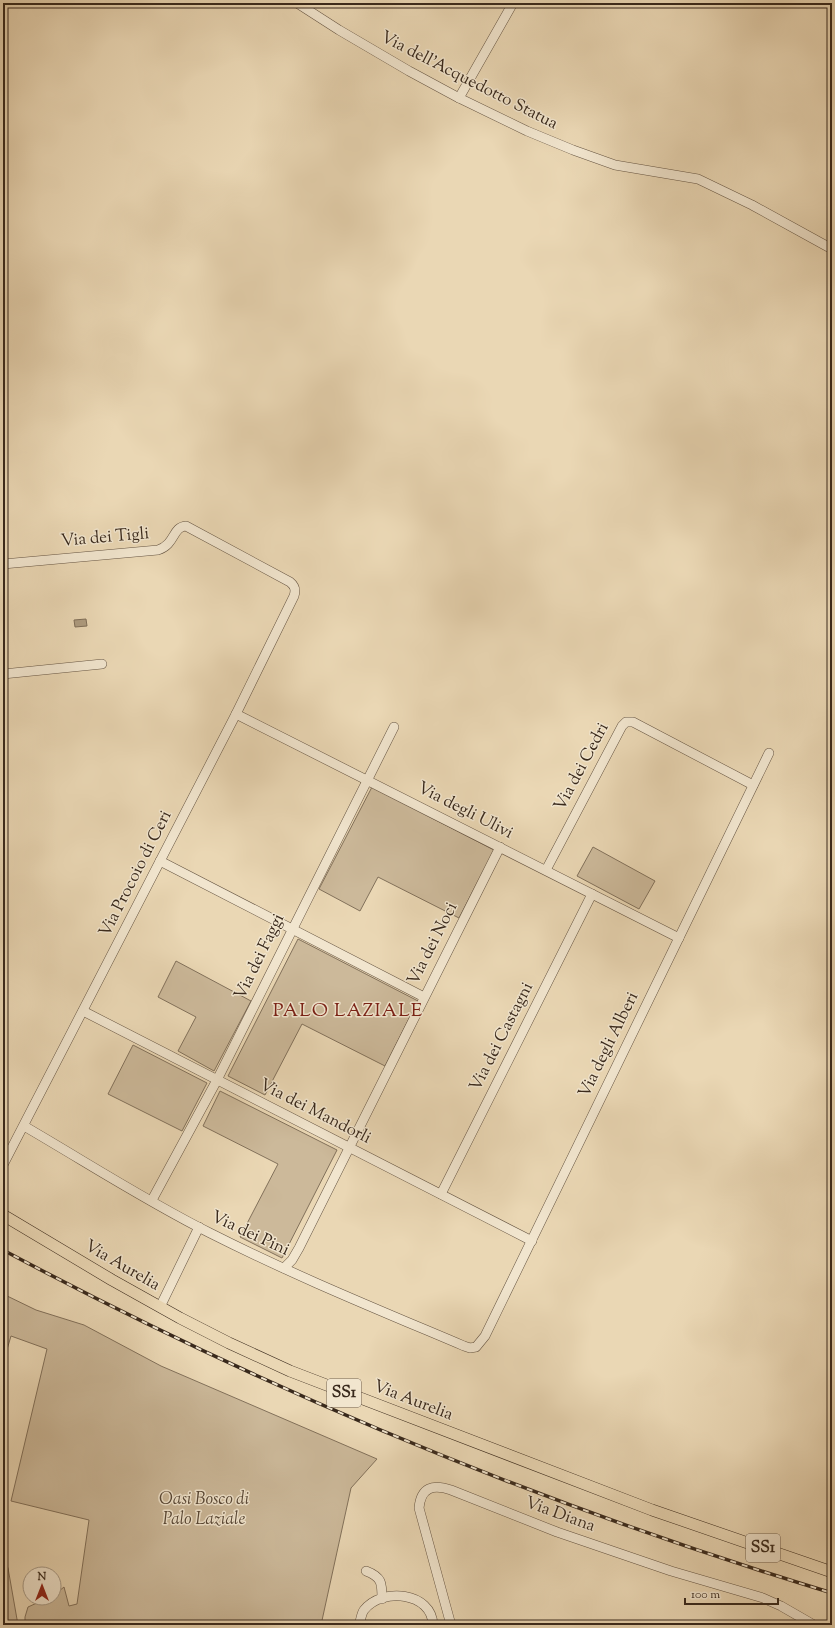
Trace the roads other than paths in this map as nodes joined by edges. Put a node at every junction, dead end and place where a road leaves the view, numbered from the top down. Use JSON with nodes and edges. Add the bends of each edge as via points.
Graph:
{"nodes":[{"id":1,"x":297,"y":3,"type":"edge"},
{"id":2,"x":514,"y":3,"type":"edge"},
{"id":3,"x":459,"y":98,"type":"junction"},
{"id":4,"x":832,"y":249,"type":"edge"},
{"id":5,"x":3,"y":564,"type":"edge"},
{"id":6,"x":294,"y":596,"type":"joint"},
{"id":7,"x":102,"y":664,"type":"dead end"},
{"id":8,"x":3,"y":674,"type":"edge"},
{"id":9,"x":236,"y":714,"type":"junction"},
{"id":10,"x":394,"y":727,"type":"dead end"},
{"id":11,"x":769,"y":753,"type":"dead end"},
{"id":12,"x":368,"y":780,"type":"junction"},
{"id":13,"x":753,"y":785,"type":"junction"},
{"id":14,"x":500,"y":847,"type":"junction"},
{"id":15,"x":160,"y":861,"type":"junction"},
{"id":16,"x":546,"y":870,"type":"junction"},
{"id":17,"x":592,"y":894,"type":"junction"},
{"id":18,"x":292,"y":929,"type":"junction"},
{"id":19,"x":679,"y":938,"type":"junction"},
{"id":20,"x":424,"y":997,"type":"junction"},
{"id":21,"x":83,"y":1012,"type":"junction"},
{"id":22,"x":217,"y":1080,"type":"junction"},
{"id":23,"x":24,"y":1126,"type":"junction"},
{"id":24,"x":349,"y":1146,"type":"junction"},
{"id":25,"x":3,"y":1165,"type":"edge"},
{"id":26,"x":442,"y":1194,"type":"junction"},
{"id":27,"x":152,"y":1200,"type":"junction"},
{"id":28,"x":3,"y":1215,"type":"edge"},
{"id":29,"x":199,"y":1227,"type":"junction"},
{"id":30,"x":532,"y":1241,"type":"junction"},
{"id":31,"x":284,"y":1268,"type":"junction"},
{"id":32,"x":160,"y":1307,"type":"junction"},
{"id":33,"x":474,"y":1348,"type":"joint"},
{"id":34,"x":366,"y":1571,"type":"dead end"},
{"id":35,"x":832,"y":1572,"type":"edge"},
{"id":36,"x":382,"y":1599,"type":"junction"},
{"id":37,"x":360,"y":1625,"type":"edge"},
{"id":38,"x":432,"y":1625,"type":"edge"},
{"id":39,"x":450,"y":1625,"type":"edge"},
{"id":40,"x":814,"y":1625,"type":"edge"}],
"edges":[{"from":1,"to":3,"type":"street","name":"Via dell'Acquedotto Statua"},
{"from":2,"to":3,"type":"street"},
{"from":3,"to":4,"type":"street","name":"Via dell'Acquedotto Statua","via":[[530,133],[598,160],[634,169],[698,179]]},
{"from":5,"to":6,"type":"street","name":"Via dei Tigli","via":[[158,550],[168,545],[179,528],[186,526],[290,582],[295,589]]},
{"from":6,"to":9,"type":"street","name":"Via Procoio di Ceri"},
{"from":7,"to":8,"type":"street"},
{"from":9,"to":12,"type":"street","name":"Via degli Ulivi"},
{"from":9,"to":15,"type":"street","name":"Via Procoio di Ceri"},
{"from":10,"to":12,"type":"street","name":"Via dei Faggi"},
{"from":11,"to":13,"type":"street","name":"Via degli Alberi"},
{"from":12,"to":14,"type":"street","name":"Via degli Ulivi"},
{"from":12,"to":18,"type":"street","name":"Via dei Faggi"},
{"from":13,"to":16,"type":"street","name":"Via dei Cedri","via":[[632,722],[626,722]]},
{"from":13,"to":19,"type":"street","name":"Via degli Alberi"},
{"from":14,"to":16,"type":"street","name":"Via degli Ulivi"},
{"from":14,"to":20,"type":"street","name":"Via dei Noci"},
{"from":15,"to":18,"type":"street"},
{"from":15,"to":21,"type":"street","name":"Via Procoio di Ceri"},
{"from":16,"to":17,"type":"street","name":"Via degli Ulivi"},
{"from":17,"to":19,"type":"street","name":"Via degli Ulivi"},
{"from":17,"to":26,"type":"street","name":"Via dei Castagni"},
{"from":18,"to":20,"type":"street"},
{"from":18,"to":22,"type":"street","name":"Via dei Faggi"},
{"from":19,"to":30,"type":"street","name":"Via degli Alberi"},
{"from":20,"to":24,"type":"street","name":"Via dei Noci"},
{"from":21,"to":22,"type":"street","name":"Via dei Mandorli"},
{"from":21,"to":23,"type":"street","name":"Via Procoio di Ceri"},
{"from":22,"to":24,"type":"street","name":"Via dei Mandorli"},
{"from":22,"to":27,"type":"street","name":"Via dei Faggi"},
{"from":23,"to":25,"type":"street","name":"Via Procoio di Ceri"},
{"from":23,"to":27,"type":"street","name":"Via dei Pini"},
{"from":24,"to":26,"type":"street","name":"Via dei Mandorli"},
{"from":24,"to":31,"type":"street","name":"Via dei Noci","via":[[299,1248]]},
{"from":26,"to":30,"type":"street","name":"Via dei Mandorli"},
{"from":27,"to":29,"type":"street","name":"Via dei Pini"},
{"from":28,"to":32,"type":"main road","name":"Via Aurelia","number":"SS1"},
{"from":29,"to":31,"type":"street","name":"Via dei Pini"},
{"from":29,"to":32,"type":"street"},
{"from":30,"to":33,"type":"street","name":"Via degli Alberi","via":[[485,1336]]},
{"from":31,"to":33,"type":"street","name":"Via dei Pini","via":[[464,1346]]},
{"from":32,"to":35,"type":"main road","name":"Via Aurelia","number":"SS1","via":[[229,1343],[315,1382],[652,1510]]},
{"from":34,"to":36,"type":"street","via":[[375,1574],[381,1581]]},
{"from":36,"to":37,"type":"street","via":[[365,1610]]},
{"from":36,"to":38,"type":"street","via":[[398,1596],[413,1598],[429,1611]]},
{"from":39,"to":40,"type":"street","name":"Via Diana","via":[[419,1508],[423,1494],[434,1486],[671,1571],[763,1598]]}]}
